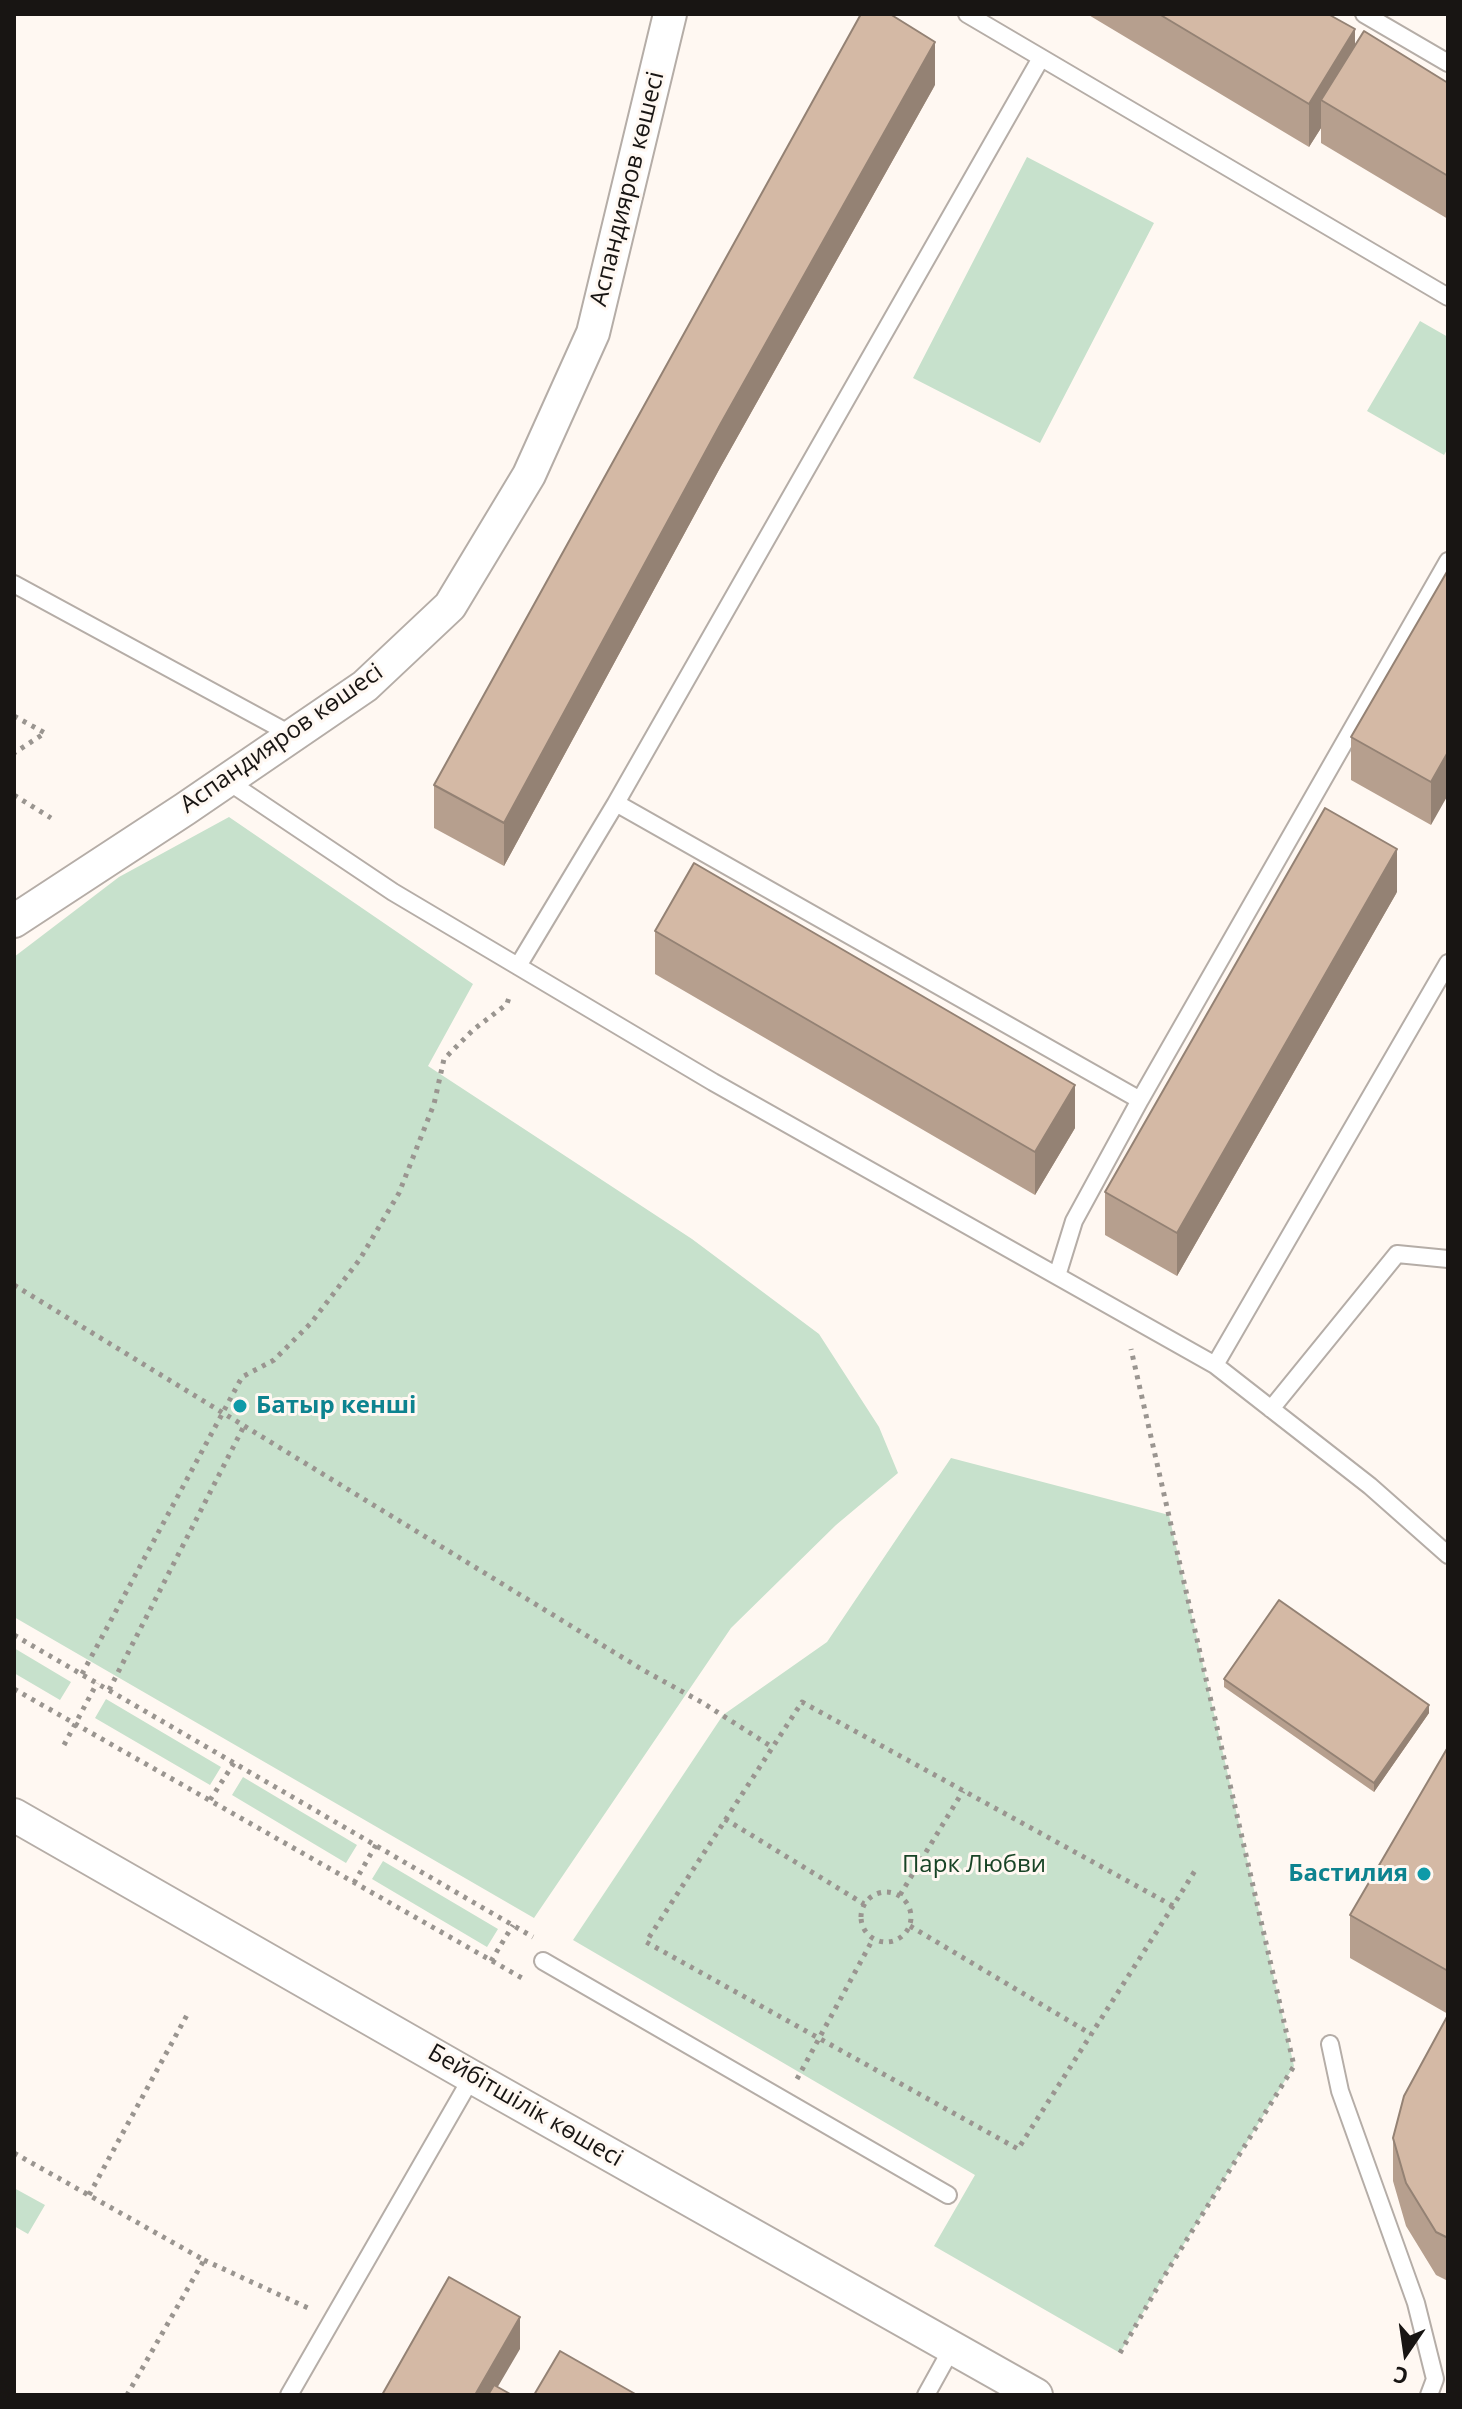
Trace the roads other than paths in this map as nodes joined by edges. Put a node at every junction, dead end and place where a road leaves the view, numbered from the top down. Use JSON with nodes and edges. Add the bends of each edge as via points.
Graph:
{"nodes":[{"id":1,"x":670,"y":14,"type":"edge"},
{"id":2,"x":967,"y":14,"type":"edge"},
{"id":3,"x":1364,"y":14,"type":"edge"},
{"id":4,"x":1041,"y":58,"type":"junction"},
{"id":5,"x":1448,"y":63,"type":"edge"},
{"id":6,"x":1448,"y":297,"type":"edge"},
{"id":7,"x":1448,"y":561,"type":"edge"},
{"id":8,"x":14,"y":584,"type":"edge"},
{"id":9,"x":292,"y":735,"type":"junction"},
{"id":10,"x":226,"y":780,"type":"junction"},
{"id":11,"x":616,"y":803,"type":"junction"},
{"id":12,"x":14,"y":921,"type":"edge"},
{"id":13,"x":1448,"y":963,"type":"edge"},
{"id":14,"x":518,"y":966,"type":"junction"},
{"id":15,"x":1140,"y":1100,"type":"junction"},
{"id":16,"x":1448,"y":1259,"type":"edge"},
{"id":17,"x":1057,"y":1276,"type":"junction"},
{"id":18,"x":1215,"y":1365,"type":"junction"},
{"id":19,"x":1271,"y":1409,"type":"junction"},
{"id":20,"x":1448,"y":1555,"type":"edge"},
{"id":21,"x":14,"y":1815,"type":"edge"},
{"id":22,"x":543,"y":1961,"type":"dead end"},
{"id":23,"x":1330,"y":2044,"type":"dead end"},
{"id":24,"x":472,"y":2077,"type":"junction"},
{"id":25,"x":948,"y":2195,"type":"dead end"},
{"id":26,"x":952,"y":2348,"type":"junction"},
{"id":27,"x":289,"y":2395,"type":"edge"},
{"id":28,"x":926,"y":2395,"type":"edge"},
{"id":29,"x":1036,"y":2395,"type":"edge"},
{"id":30,"x":1429,"y":2395,"type":"edge"}],
"edges":[{"from":1,"to":9,"type":"street","name":"Аспандияров көшесі","via":[[593,333],[529,475],[450,606],[365,686]]},
{"from":2,"to":4,"type":"lane"},
{"from":3,"to":5,"type":"lane"},
{"from":4,"to":6,"type":"lane"},
{"from":4,"to":11,"type":"lane"},
{"from":7,"to":15,"type":"lane"},
{"from":8,"to":9,"type":"lane"},
{"from":9,"to":10,"type":"street","name":"Аспандияров көшесі"},
{"from":10,"to":12,"type":"street","name":"Аспандияров көшесі"},
{"from":10,"to":14,"type":"lane","via":[[393,892]]},
{"from":11,"to":14,"type":"lane"},
{"from":11,"to":15,"type":"lane"},
{"from":13,"to":18,"type":"lane"},
{"from":14,"to":17,"type":"lane"},
{"from":15,"to":17,"type":"lane","via":[[1074,1221]]},
{"from":16,"to":19,"type":"lane","via":[[1397,1254]]},
{"from":17,"to":18,"type":"lane"},
{"from":18,"to":19,"type":"lane"},
{"from":19,"to":20,"type":"lane"},
{"from":21,"to":24,"type":"street","name":"Бейбітшілік көшесі"},
{"from":22,"to":25,"type":"lane"},
{"from":23,"to":30,"type":"lane","via":[[1340,2091],[1416,2303],[1435,2379]]},
{"from":24,"to":26,"type":"street","name":"Бейбітшілік көшесі"},
{"from":24,"to":27,"type":"lane"},
{"from":26,"to":28,"type":"lane"},
{"from":26,"to":29,"type":"street","name":"Бейбітшілік көшесі"}]}
